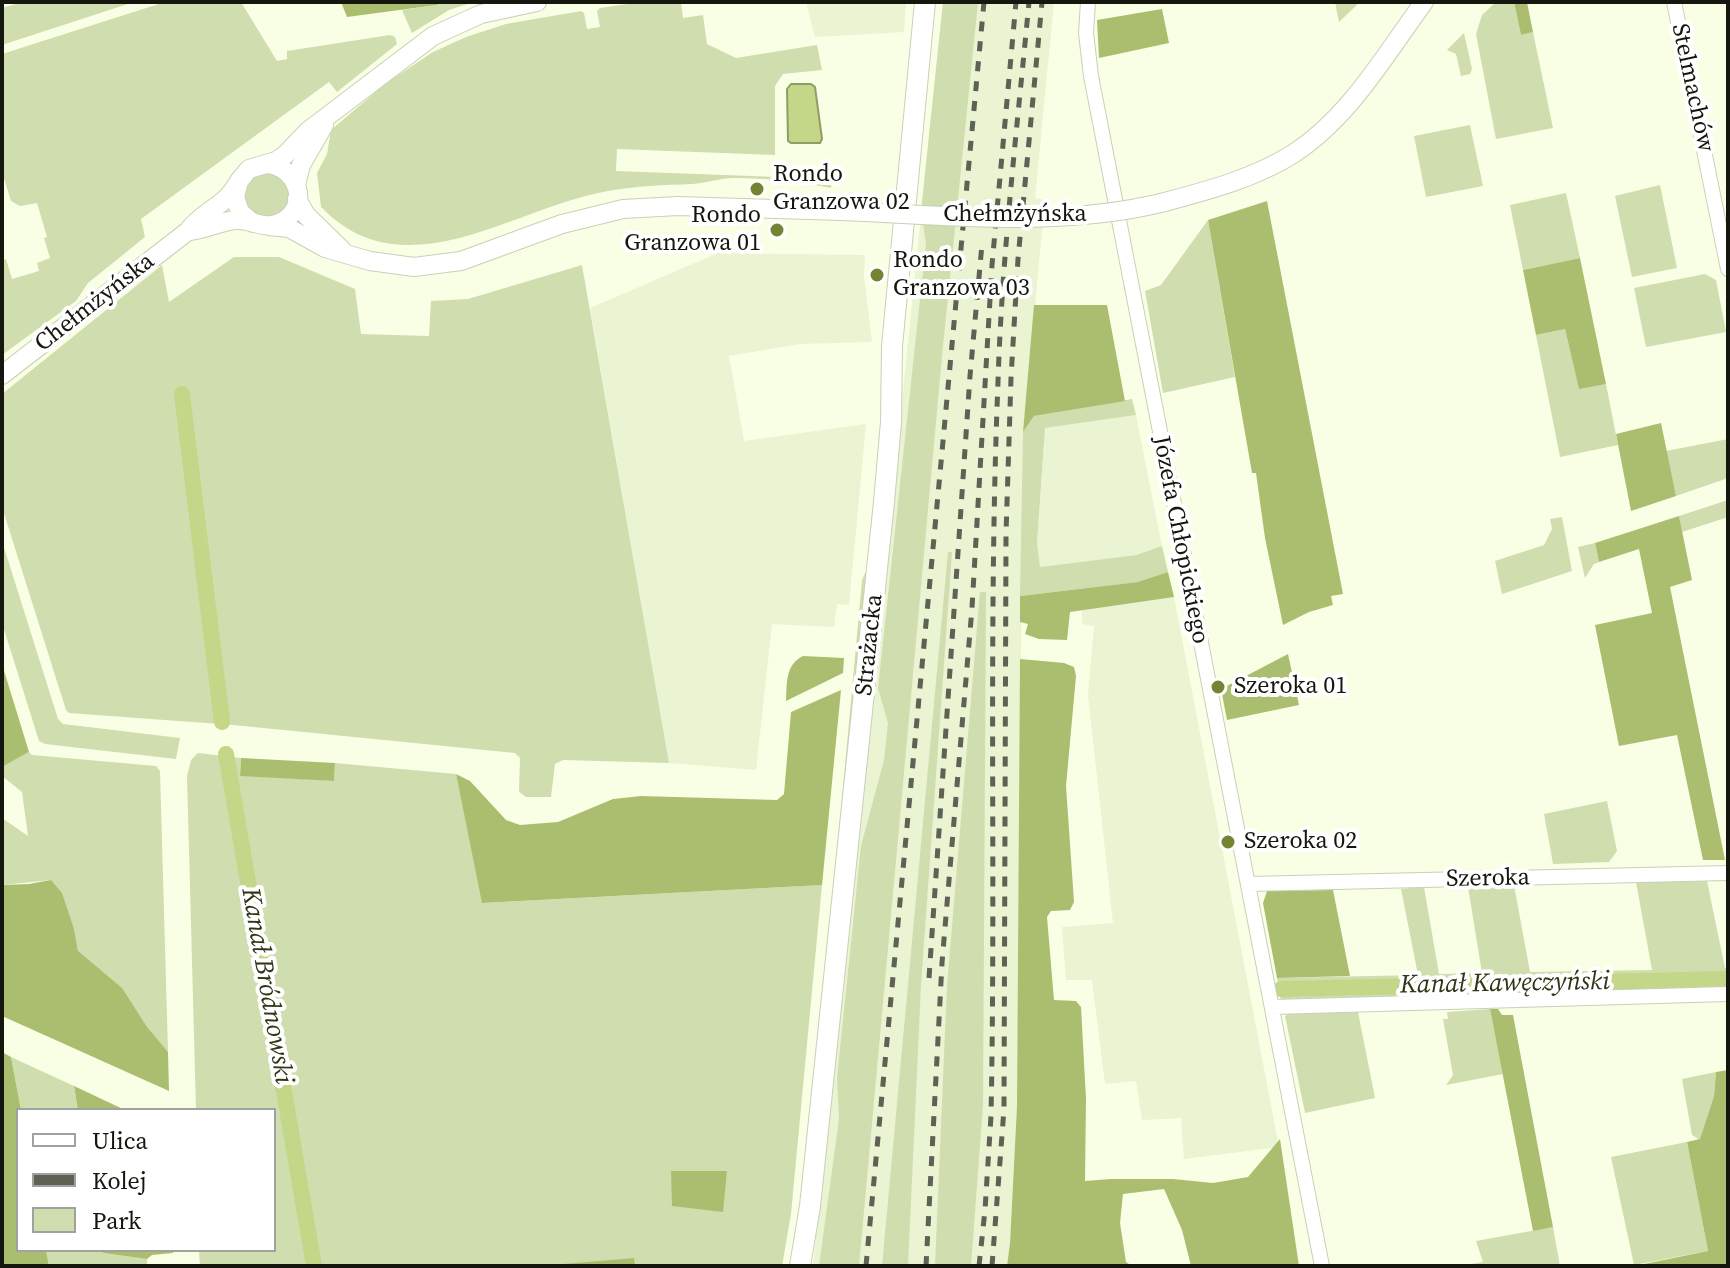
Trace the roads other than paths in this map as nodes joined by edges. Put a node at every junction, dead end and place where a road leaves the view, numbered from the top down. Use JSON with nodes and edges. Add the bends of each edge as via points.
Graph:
{"nodes":[{"id":1,"x":537,"y":2,"type":"edge"},
{"id":2,"x":1088,"y":2,"type":"edge"},
{"id":3,"x":1424,"y":2,"type":"edge"},
{"id":4,"x":1674,"y":2,"type":"edge"},
{"id":5,"x":927,"y":9,"type":"edge"},
{"id":6,"x":327,"y":119,"type":"junction"},
{"id":7,"x":265,"y":164,"type":"junction"},
{"id":8,"x":239,"y":181,"type":"junction"},
{"id":9,"x":297,"y":192,"type":"junction"},
{"id":10,"x":261,"y":224,"type":"junction"},
{"id":11,"x":188,"y":231,"type":"junction"},
{"id":12,"x":344,"y":252,"type":"junction"},
{"id":13,"x":1728,"y":269,"type":"edge"},
{"id":14,"x":4,"y":374,"type":"edge"},
{"id":15,"x":1728,"y":873,"type":"edge"},
{"id":16,"x":1248,"y":884,"type":"junction"},
{"id":17,"x":1728,"y":994,"type":"edge"},
{"id":18,"x":1273,"y":1007,"type":"junction"},
{"id":19,"x":800,"y":1266,"type":"edge"},
{"id":20,"x":1322,"y":1266,"type":"edge"}],
"edges":[{"from":1,"to":6,"type":"street","via":[[481,14],[433,36]]},
{"from":2,"to":16,"type":"street","name":"Józefa Chłopickiego","via":[[1091,76]]},
{"from":3,"to":12,"type":"street","name":"Chełmżyńska","bridge":true,"via":[[1351,100],[1310,142],[1261,171],[1161,203],[1112,214],[1055,218],[678,206],[623,209],[576,219],[461,261],[425,267],[386,265]]},
{"from":4,"to":13,"type":"street","name":"Stelmachów"},
{"from":5,"to":19,"type":"main road","name":"Strażacka","via":[[892,346],[890,433],[870,642]]},
{"from":6,"to":7,"type":"street","via":[[281,158]]},
{"from":6,"to":9,"type":"street","via":[[301,165]]},
{"from":7,"to":8,"type":"street","via":[[249,169]]},
{"from":7,"to":9,"type":"street","via":[[282,168]]},
{"from":8,"to":10,"type":"street","via":[[240,212]]},
{"from":8,"to":11,"type":"street","name":"Chełmżyńska","via":[[229,198]]},
{"from":9,"to":10,"type":"street","via":[[288,217]]},
{"from":9,"to":12,"type":"street","name":"Chełmżyńska","via":[[306,215]]},
{"from":10,"to":11,"type":"street","name":"Chełmżyńska","via":[[236,220]]},
{"from":10,"to":12,"type":"street","name":"Chełmżyńska","via":[[289,228]]},
{"from":11,"to":14,"type":"street","name":"Chełmżyńska"},
{"from":15,"to":16,"type":"street","name":"Szeroka"},
{"from":16,"to":18,"type":"street","name":"Józefa Chłopickiego"},
{"from":17,"to":18,"type":"street"},
{"from":18,"to":20,"type":"street","name":"Józefa Chłopickiego"}]}
